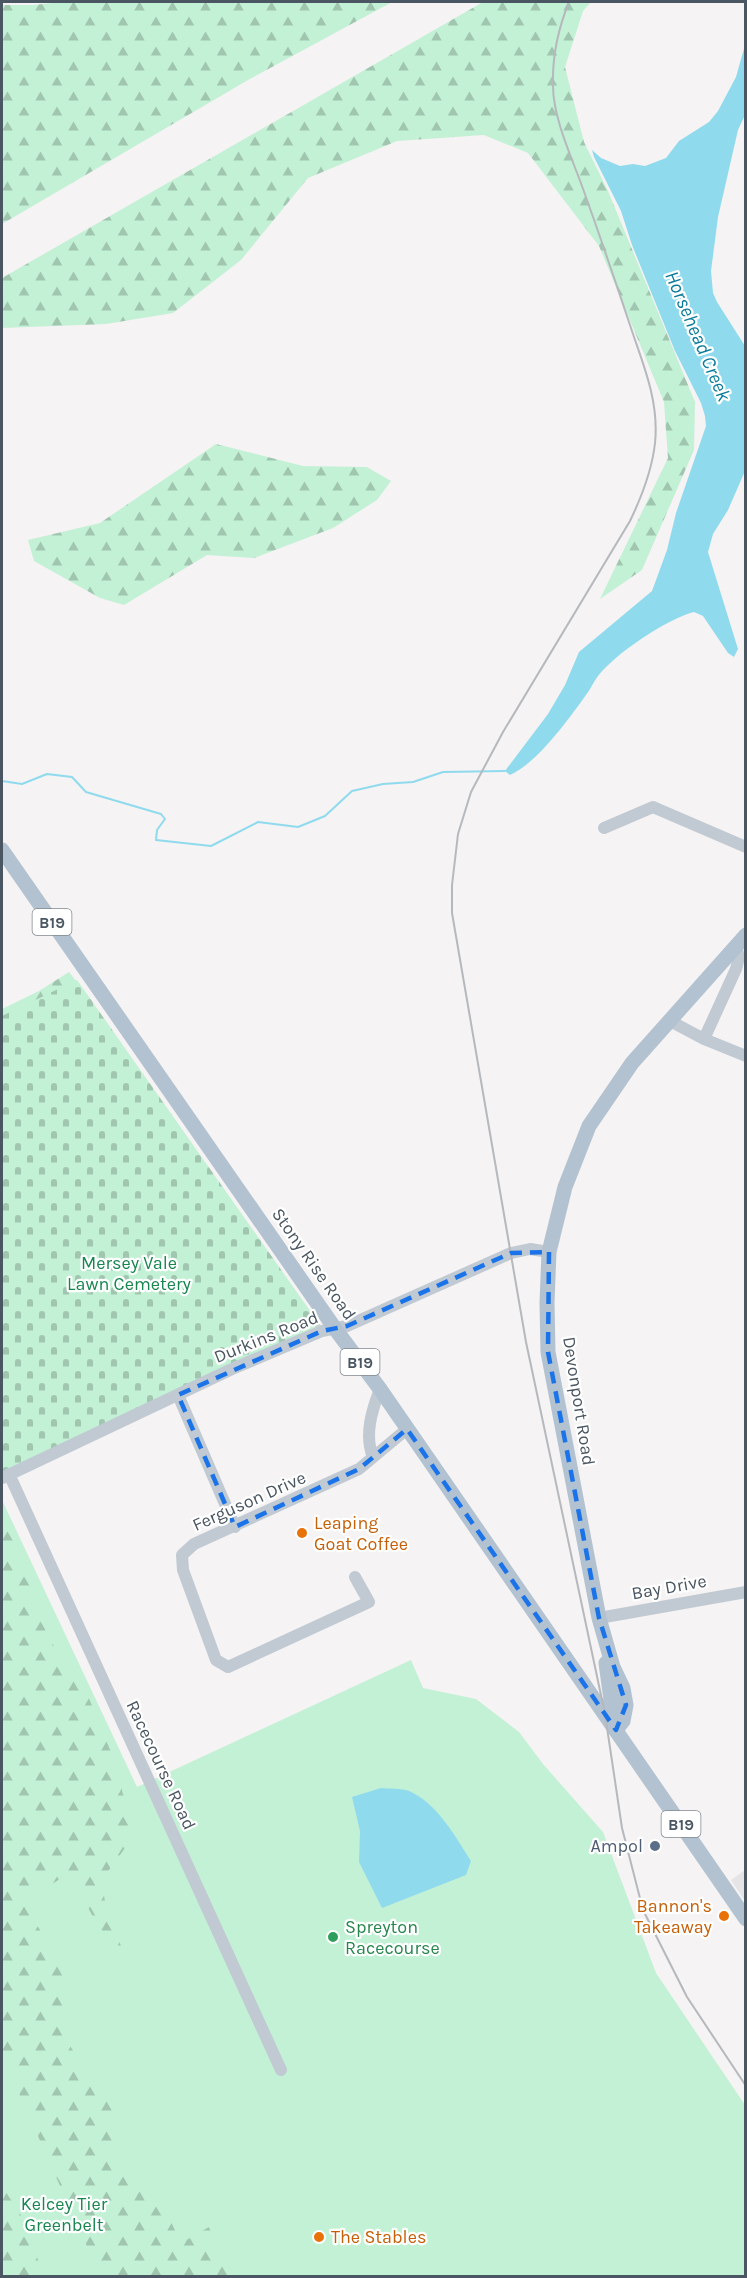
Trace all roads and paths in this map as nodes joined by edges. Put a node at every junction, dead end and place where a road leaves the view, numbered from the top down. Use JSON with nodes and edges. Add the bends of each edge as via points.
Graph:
{"nodes":[{"id":1,"x":604,"y":828,"type":"dead end"},
{"id":2,"x":746,"y":847,"type":"edge"},
{"id":3,"x":2,"y":850,"type":"edge"},
{"id":4,"x":741,"y":941,"type":"edge"},
{"id":5,"x":670,"y":1021,"type":"junction"},
{"id":6,"x":704,"y":1039,"type":"junction"},
{"id":7,"x":746,"y":1056,"type":"edge"},
{"id":8,"x":549,"y":1252,"type":"junction"},
{"id":9,"x":336,"y":1330,"type":"junction"},
{"id":10,"x":380,"y":1389,"type":"junction"},
{"id":11,"x":178,"y":1395,"type":"junction"},
{"id":12,"x":407,"y":1429,"type":"junction"},
{"id":13,"x":373,"y":1457,"type":"junction"},
{"id":14,"x":5,"y":1476,"type":"edge"},
{"id":15,"x":234,"y":1527,"type":"junction"},
{"id":16,"x":355,"y":1577,"type":"dead end"},
{"id":17,"x":746,"y":1592,"type":"edge"},
{"id":18,"x":601,"y":1624,"type":"junction"},
{"id":19,"x":616,"y":1730,"type":"junction"},
{"id":20,"x":746,"y":1919,"type":"edge"},
{"id":21,"x":281,"y":2070,"type":"dead end"}],
"edges":[{"from":1,"to":2,"type":"street","via":[[653,807]]},
{"from":3,"to":9,"type":"main road","name":"Stony Rise Road","number":"B19"},
{"from":4,"to":5,"type":"main road","name":"Devonport Road"},
{"from":4,"to":6,"type":"street","name":"Devonport Road","via":[[736,969]]},
{"from":5,"to":6,"type":"street"},
{"from":5,"to":8,"type":"main road","name":"Devonport Road","via":[[632,1063],[589,1126],[565,1186]]},
{"from":6,"to":7,"type":"street"},
{"from":8,"to":9,"type":"street","name":"Durkins Road","via":[[530,1249],[512,1253]]},
{"from":8,"to":18,"type":"main road","name":"Devonport Road","via":[[548,1352]]},
{"from":9,"to":10,"type":"main road","name":"Stony Rise Road","number":"B19"},
{"from":9,"to":11,"type":"street","name":"Durkins Road","via":[[322,1331]]},
{"from":10,"to":12,"type":"main road","name":"Stony Rise Road","number":"B19"},
{"from":10,"to":13,"type":"street","via":[[368,1438]]},
{"from":11,"to":14,"type":"street","name":"Durkins Road"},
{"from":11,"to":15,"type":"street"},
{"from":12,"to":13,"type":"street","name":"Ferguson Drive"},
{"from":12,"to":19,"type":"main road","name":"Stony Rise Road","number":"B19"},
{"from":13,"to":15,"type":"street","name":"Ferguson Drive","via":[[340,1479]]},
{"from":14,"to":21,"type":"street","name":"Racecourse Road"},
{"from":15,"to":16,"type":"street","name":"Ferguson Drive","via":[[194,1544],[182,1555],[183,1570],[216,1660],[228,1667],[369,1602]]},
{"from":17,"to":18,"type":"street","name":"Bay Drive"},
{"from":18,"to":19,"type":"main road","name":"Devonport Road","via":[[626,1705]]},
{"from":19,"to":20,"type":"main road","number":"B19"}]}
